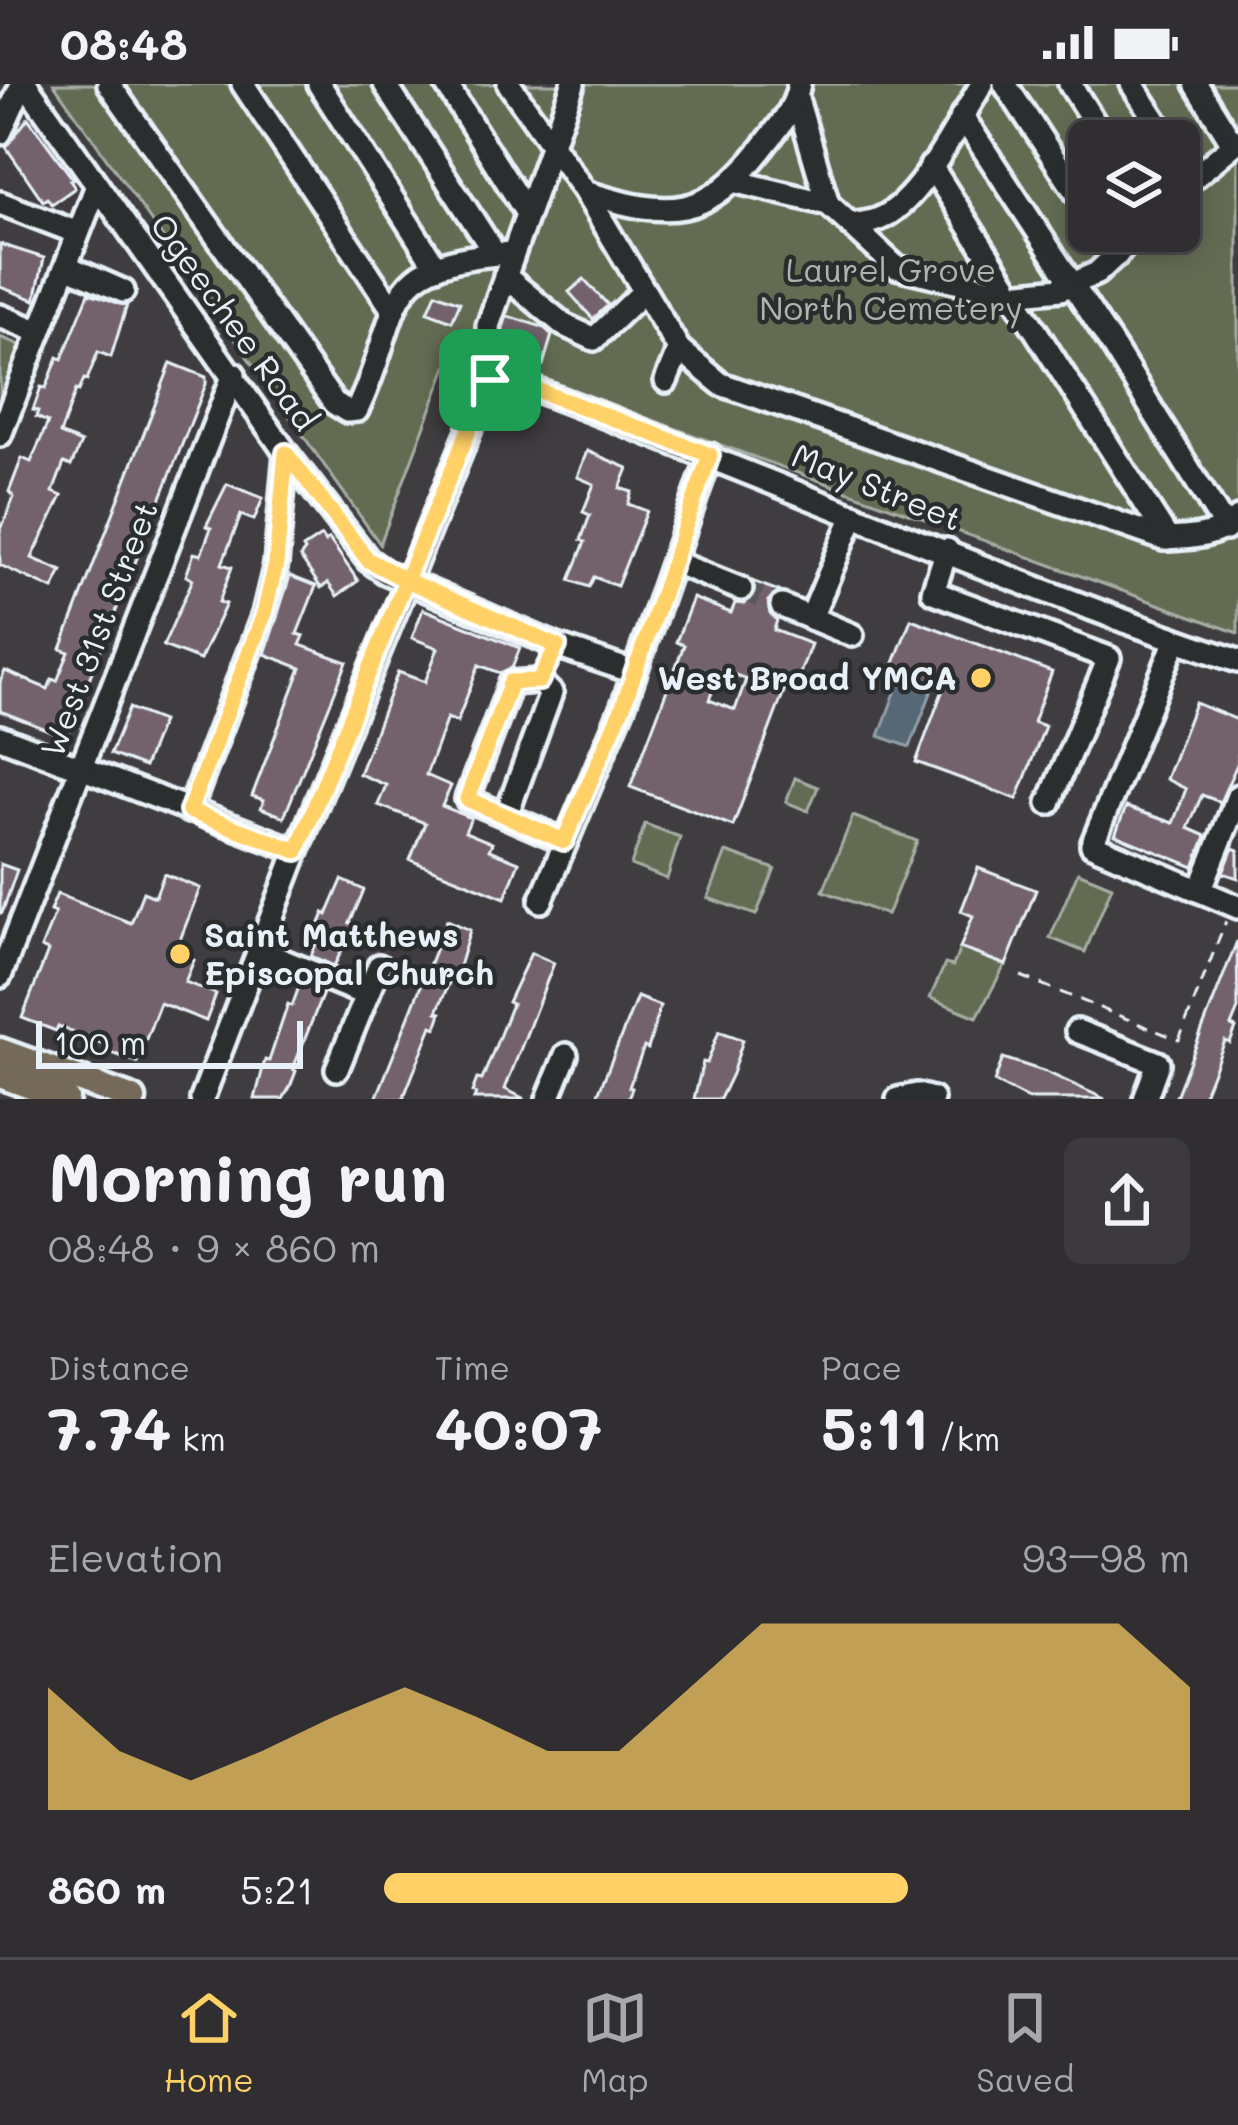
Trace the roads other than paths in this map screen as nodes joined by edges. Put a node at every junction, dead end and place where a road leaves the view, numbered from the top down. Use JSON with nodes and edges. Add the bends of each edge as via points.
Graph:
{"nodes":[{"id":1,"x":24,"y":84,"type":"edge"},
{"id":2,"x":109,"y":84,"type":"edge"},
{"id":3,"x":243,"y":84,"type":"edge"},
{"id":4,"x":319,"y":84,"type":"edge"},
{"id":5,"x":385,"y":84,"type":"edge"},
{"id":6,"x":446,"y":84,"type":"edge"},
{"id":7,"x":509,"y":84,"type":"edge"},
{"id":8,"x":573,"y":84,"type":"edge"},
{"id":9,"x":982,"y":84,"type":"edge"},
{"id":10,"x":1005,"y":84,"type":"edge"},
{"id":11,"x":1070,"y":84,"type":"edge"},
{"id":12,"x":1132,"y":84,"type":"edge"},
{"id":13,"x":1196,"y":84,"type":"edge"},
{"id":14,"x":793,"y":94,"type":"edge"},
{"id":15,"x":962,"y":116,"type":"junction"},
{"id":16,"x":1093,"y":120,"type":"edge"},
{"id":17,"x":1155,"y":120,"type":"edge"},
{"id":18,"x":0,"y":133,"type":"edge"},
{"id":19,"x":1236,"y":142,"type":"edge"},
{"id":20,"x":550,"y":146,"type":"junction"},
{"id":21,"x":931,"y":166,"type":"junction"},
{"id":22,"x":1200,"y":172,"type":"edge"},
{"id":23,"x":1068,"y":180,"type":"edge"},
{"id":24,"x":737,"y":182,"type":"junction"},
{"id":25,"x":96,"y":188,"type":"junction"},
{"id":26,"x":585,"y":192,"type":"junction"},
{"id":27,"x":0,"y":203,"type":"edge"},
{"id":28,"x":827,"y":204,"type":"junction"},
{"id":29,"x":526,"y":212,"type":"junction"},
{"id":30,"x":850,"y":225,"type":"junction"},
{"id":31,"x":79,"y":233,"type":"junction"},
{"id":32,"x":1115,"y":252,"type":"edge"},
{"id":33,"x":1120,"y":252,"type":"edge"},
{"id":34,"x":504,"y":254,"type":"junction"},
{"id":35,"x":1117,"y":255,"type":"junction"},
{"id":36,"x":66,"y":266,"type":"junction"},
{"id":37,"x":436,"y":267,"type":"junction"},
{"id":38,"x":505,"y":276,"type":"junction"},
{"id":39,"x":1070,"y":285,"type":"junction"},
{"id":40,"x":123,"y":290,"type":"dead end"},
{"id":41,"x":643,"y":292,"type":"junction"},
{"id":42,"x":1011,"y":294,"type":"junction"},
{"id":43,"x":393,"y":310,"type":"junction"},
{"id":44,"x":0,"y":316,"type":"edge"},
{"id":45,"x":40,"y":332,"type":"junction"},
{"id":46,"x":679,"y":349,"type":"junction"},
{"id":47,"x":234,"y":374,"type":"junction"},
{"id":48,"x":490,"y":380,"type":"junction"},
{"id":49,"x":666,"y":381,"type":"dead end"},
{"id":50,"x":0,"y":435,"type":"edge"},
{"id":51,"x":286,"y":453,"type":"junction"},
{"id":52,"x":710,"y":455,"type":"junction"},
{"id":53,"x":854,"y":515,"type":"junction"},
{"id":54,"x":1232,"y":524,"type":"edge"},
{"id":55,"x":1168,"y":539,"type":"junction"},
{"id":56,"x":947,"y":550,"type":"junction"},
{"id":57,"x":674,"y":562,"type":"junction"},
{"id":58,"x":406,"y":580,"type":"junction"},
{"id":59,"x":741,"y":590,"type":"tunnel mouth"},
{"id":60,"x":782,"y":606,"type":"tunnel mouth"},
{"id":61,"x":811,"y":618,"type":"junction"},
{"id":62,"x":1121,"y":619,"type":"junction"},
{"id":63,"x":853,"y":634,"type":"dead end"},
{"id":64,"x":557,"y":646,"type":"junction"},
{"id":65,"x":1172,"y":650,"type":"junction"},
{"id":66,"x":1100,"y":655,"type":"junction"},
{"id":67,"x":1238,"y":661,"type":"edge"},
{"id":68,"x":633,"y":673,"type":"junction"},
{"id":69,"x":539,"y":681,"type":"junction"},
{"id":70,"x":0,"y":737,"type":"edge"},
{"id":71,"x":80,"y":769,"type":"junction"},
{"id":72,"x":1238,"y":796,"type":"edge"},
{"id":73,"x":1049,"y":803,"type":"dead end"},
{"id":74,"x":189,"y":811,"type":"junction"},
{"id":75,"x":506,"y":816,"type":"junction"},
{"id":76,"x":564,"y":841,"type":"junction"},
{"id":77,"x":297,"y":851,"type":"junction"},
{"id":78,"x":1191,"y":888,"type":"junction"},
{"id":79,"x":541,"y":901,"type":"dead end"},
{"id":80,"x":1238,"y":907,"type":"edge"},
{"id":81,"x":259,"y":951,"type":"junction"},
{"id":82,"x":380,"y":967,"type":"dead end"},
{"id":83,"x":0,"y":976,"type":"edge"},
{"id":84,"x":367,"y":995,"type":"junction"},
{"id":85,"x":1077,"y":1031,"type":"dead end"},
{"id":86,"x":0,"y":1051,"type":"edge"},
{"id":87,"x":566,"y":1055,"type":"dead end"},
{"id":88,"x":337,"y":1069,"type":"dead end"},
{"id":89,"x":0,"y":1075,"type":"edge"},
{"id":90,"x":66,"y":1099,"type":"edge"},
{"id":91,"x":133,"y":1099,"type":"edge"},
{"id":92,"x":202,"y":1099,"type":"edge"},
{"id":93,"x":548,"y":1099,"type":"edge"},
{"id":94,"x":898,"y":1099,"type":"edge"},
{"id":95,"x":932,"y":1099,"type":"edge"},
{"id":96,"x":1144,"y":1099,"type":"edge"}],
"edges":[{"from":1,"to":18,"type":"street"},
{"from":1,"to":25,"type":"street","name":"Ogeechee Road"},
{"from":2,"to":43,"type":"street","via":[[334,404],[347,411],[357,410],[375,373]]},
{"from":3,"to":43,"type":"street"},
{"from":4,"to":37,"type":"street"},
{"from":5,"to":34,"type":"street"},
{"from":6,"to":29,"type":"street"},
{"from":7,"to":20,"type":"street"},
{"from":8,"to":20,"type":"street"},
{"from":9,"to":15,"type":"street"},
{"from":10,"to":23,"type":"street"},
{"from":11,"to":16,"type":"street"},
{"from":12,"to":17,"type":"street"},
{"from":13,"to":19,"type":"street"},
{"from":14,"to":24,"type":"street"},
{"from":14,"to":28,"type":"street"},
{"from":15,"to":21,"type":"street"},
{"from":15,"to":39,"type":"street"},
{"from":19,"to":22,"type":"street"},
{"from":20,"to":26,"type":"street"},
{"from":20,"to":29,"type":"street"},
{"from":21,"to":30,"type":"street","via":[[895,208]]},
{"from":21,"to":42,"type":"street"},
{"from":24,"to":26,"type":"street","via":[[697,207],[631,207]]},
{"from":24,"to":28,"type":"street"},
{"from":25,"to":31,"type":"street"},
{"from":25,"to":47,"type":"street","name":"Ogeechee Road"},
{"from":26,"to":41,"type":"street"},
{"from":27,"to":31,"type":"street"},
{"from":28,"to":30,"type":"street"},
{"from":29,"to":34,"type":"street"},
{"from":30,"to":42,"type":"street","via":[[896,267]]},
{"from":31,"to":36,"type":"street"},
{"from":32,"to":35,"type":"street"},
{"from":33,"to":35,"type":"street"},
{"from":34,"to":37,"type":"street"},
{"from":34,"to":38,"type":"street"},
{"from":35,"to":39,"type":"street"},
{"from":36,"to":40,"type":"street"},
{"from":36,"to":45,"type":"street"},
{"from":37,"to":43,"type":"street","via":[[415,275]]},
{"from":38,"to":41,"type":"street","via":[[564,325],[595,339]]},
{"from":38,"to":48,"type":"street","via":[[488,326]]},
{"from":39,"to":42,"type":"street"},
{"from":39,"to":54,"type":"street"},
{"from":41,"to":46,"type":"street"},
{"from":42,"to":55,"type":"street"},
{"from":44,"to":45,"type":"street"},
{"from":45,"to":50,"type":"street"},
{"from":46,"to":49,"type":"street"},
{"from":46,"to":55,"type":"street","via":[[721,383]]},
{"from":47,"to":51,"type":"street","name":"Ogeechee Road"},
{"from":47,"to":71,"type":"street","name":"West 31st Street"},
{"from":48,"to":52,"type":"street","name":"May Street","via":[[518,383]]},
{"from":48,"to":58,"type":"street"},
{"from":51,"to":58,"type":"street","name":"Ogeechee Road","via":[[368,560]]},
{"from":51,"to":74,"type":"street","via":[[264,614]]},
{"from":52,"to":53,"type":"street","name":"May Street"},
{"from":52,"to":57,"type":"street"},
{"from":53,"to":56,"type":"street","name":"May Street"},
{"from":53,"to":61,"type":"street"},
{"from":54,"to":55,"type":"street"},
{"from":56,"to":62,"type":"street","name":"May Street"},
{"from":56,"to":66,"type":"street","via":[[933,592]]},
{"from":57,"to":59,"type":"street"},
{"from":57,"to":68,"type":"street"},
{"from":58,"to":64,"type":"street","name":"Ogeechee Road"},
{"from":58,"to":77,"type":"street"},
{"from":60,"to":61,"type":"street"},
{"from":61,"to":63,"type":"street"},
{"from":62,"to":65,"type":"street","name":"May Street"},
{"from":62,"to":66,"type":"street"},
{"from":64,"to":68,"type":"street","name":"Ogeechee Road"},
{"from":64,"to":69,"type":"street"},
{"from":65,"to":67,"type":"street","name":"May Street"},
{"from":65,"to":78,"type":"street","via":[[1092,845]]},
{"from":66,"to":73,"type":"street"},
{"from":68,"to":76,"type":"street"},
{"from":69,"to":75,"type":"street","via":[[551,694]]},
{"from":69,"to":75,"type":"street","via":[[511,682],[467,799]]},
{"from":70,"to":71,"type":"street"},
{"from":71,"to":74,"type":"street"},
{"from":71,"to":83,"type":"street","name":"West 31st Street"},
{"from":72,"to":78,"type":"street"},
{"from":74,"to":77,"type":"street"},
{"from":75,"to":76,"type":"street"},
{"from":76,"to":79,"type":"street"},
{"from":77,"to":81,"type":"street"},
{"from":78,"to":80,"type":"street"},
{"from":81,"to":84,"type":"street"},
{"from":81,"to":92,"type":"street"},
{"from":82,"to":84,"type":"street"},
{"from":84,"to":88,"type":"street"},
{"from":85,"to":96,"type":"street","via":[[1158,1063]]},
{"from":86,"to":91,"type":"main road"},
{"from":87,"to":93,"type":"street"},
{"from":89,"to":90,"type":"main road"},
{"from":94,"to":95,"type":"street"}]}
